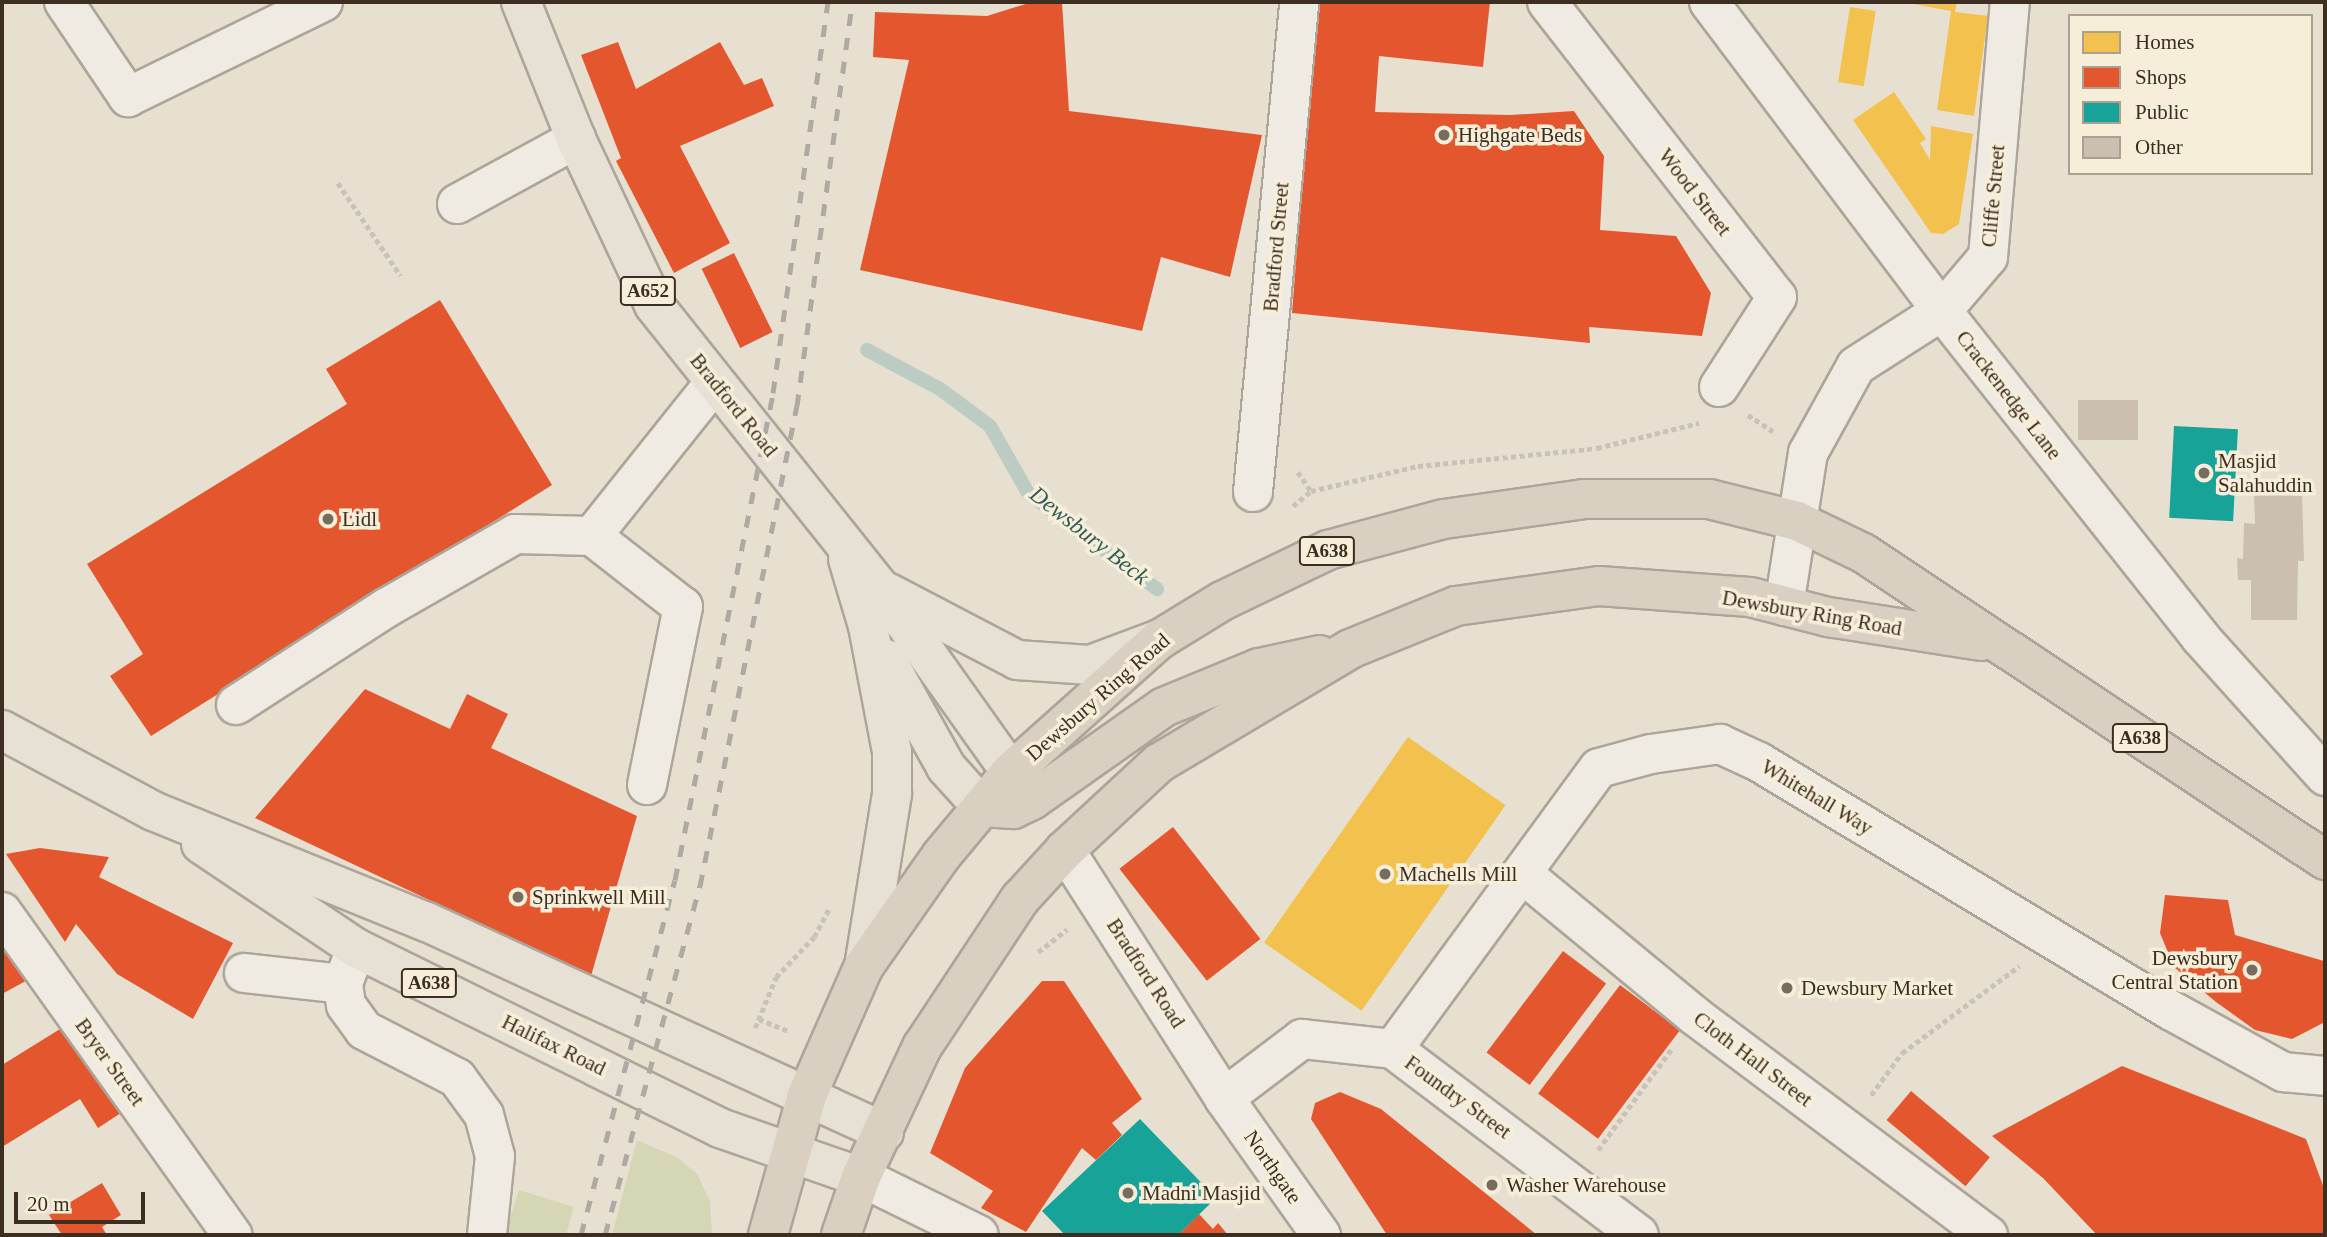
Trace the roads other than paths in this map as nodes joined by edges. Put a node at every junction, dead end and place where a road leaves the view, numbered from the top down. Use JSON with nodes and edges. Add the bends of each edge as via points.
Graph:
{"nodes":[{"id":1,"x":323,"y":2,"type":"edge"},
{"id":2,"x":521,"y":2,"type":"edge"},
{"id":3,"x":1298,"y":2,"type":"edge"},
{"id":4,"x":1547,"y":2,"type":"edge"},
{"id":5,"x":1709,"y":2,"type":"edge"},
{"id":6,"x":2010,"y":2,"type":"edge"},
{"id":7,"x":71,"y":4,"type":"edge"},
{"id":8,"x":576,"y":139,"type":"junction"},
{"id":9,"x":457,"y":204,"type":"dead end"},
{"id":10,"x":1942,"y":311,"type":"junction"},
{"id":11,"x":715,"y":382,"type":"junction"},
{"id":12,"x":1719,"y":387,"type":"dead end"},
{"id":13,"x":1253,"y":492,"type":"dead end"},
{"id":14,"x":1797,"y":521,"type":"junction"},
{"id":15,"x":592,"y":536,"type":"junction"},
{"id":16,"x":842,"y":540,"type":"junction"},
{"id":17,"x":880,"y":589,"type":"junction"},
{"id":18,"x":1784,"y":606,"type":"junction"},
{"id":19,"x":868,"y":626,"type":"junction"},
{"id":20,"x":1160,"y":639,"type":"junction"},
{"id":21,"x":1990,"y":642,"type":"junction"},
{"id":22,"x":1350,"y":649,"type":"junction"},
{"id":23,"x":236,"y":705,"type":"dead end"},
{"id":24,"x":8,"y":742,"type":"edge"},
{"id":25,"x":2325,"y":776,"type":"edge"},
{"id":26,"x":648,"y":785,"type":"dead end"},
{"id":27,"x":1021,"y":786,"type":"junction"},
{"id":28,"x":982,"y":807,"type":"junction"},
{"id":29,"x":153,"y":811,"type":"junction"},
{"id":30,"x":1065,"y":850,"type":"junction"},
{"id":31,"x":2325,"y":860,"type":"edge"},
{"id":32,"x":1524,"y":875,"type":"junction"},
{"id":33,"x":2,"y":912,"type":"edge"},
{"id":34,"x":356,"y":948,"type":"junction"},
{"id":35,"x":864,"y":966,"type":"junction"},
{"id":36,"x":244,"y":973,"type":"dead end"},
{"id":37,"x":343,"y":984,"type":"junction"},
{"id":38,"x":1393,"y":1049,"type":"junction"},
{"id":39,"x":2325,"y":1076,"type":"edge"},
{"id":40,"x":807,"y":1095,"type":"junction"},
{"id":41,"x":1224,"y":1098,"type":"junction"},
{"id":42,"x":884,"y":1132,"type":"junction"},
{"id":43,"x":789,"y":1153,"type":"junction"},
{"id":44,"x":862,"y":1177,"type":"junction"},
{"id":45,"x":225,"y":1224,"type":"edge"},
{"id":46,"x":487,"y":1235,"type":"edge"},
{"id":47,"x":768,"y":1235,"type":"edge"},
{"id":48,"x":841,"y":1235,"type":"edge"},
{"id":49,"x":979,"y":1235,"type":"edge"},
{"id":50,"x":1321,"y":1235,"type":"edge"},
{"id":51,"x":1639,"y":1235,"type":"edge"},
{"id":52,"x":1988,"y":1235,"type":"edge"}],
"edges":[{"from":1,"to":7,"type":"street","via":[[128,97]]},
{"from":2,"to":8,"type":"main road","name":"Bradford Road","number":"A652"},
{"from":3,"to":13,"type":"street","name":"Bradford Street"},
{"from":4,"to":12,"type":"street","name":"Wood Street","via":[[1777,297]]},
{"from":5,"to":10,"type":"street","name":"Crackenedge Lane"},
{"from":6,"to":10,"type":"street","name":"Cliffe Street","via":[[1988,257]]},
{"from":8,"to":9,"type":"street"},
{"from":8,"to":11,"type":"main road","name":"Bradford Road","number":"A652","via":[[654,305]]},
{"from":10,"to":14,"type":"street","name":"Cliffe Street","via":[[1856,366],[1808,453]]},
{"from":10,"to":25,"type":"street","name":"Crackenedge Lane","via":[[2200,637]]},
{"from":11,"to":15,"type":"street"},
{"from":11,"to":16,"type":"main road","name":"Bradford Road","number":"A652"},
{"from":14,"to":18,"type":"street","name":"Cliffe Street"},
{"from":14,"to":20,"type":"highway","name":"Dewsbury Ring Road","number":"A638","via":[[1709,499],[1584,499],[1444,519],[1328,550],[1222,601]]},
{"from":14,"to":21,"type":"highway","name":"Dewsbury Ring Road","number":"A638","via":[[1863,553]]},
{"from":15,"to":23,"type":"street","via":[[515,534],[386,608]]},
{"from":15,"to":26,"type":"street","via":[[683,607]]},
{"from":16,"to":17,"type":"main road","name":"Bradford Road","number":"A652"},
{"from":16,"to":19,"type":"main road"},
{"from":17,"to":20,"type":"main road","number":"A638","via":[[1017,660],[1090,665]]},
{"from":17,"to":27,"type":"main road","name":"Bradford Road","number":"A652"},
{"from":18,"to":21,"type":"highway","name":"Dewsbury Ring Road","number":"A638"},
{"from":18,"to":22,"type":"highway","name":"Dewsbury Ring Road","number":"A638","via":[[1750,597],[1599,586],[1457,606]]},
{"from":19,"to":28,"type":"main road","via":[[946,767]]},
{"from":19,"to":35,"type":"main road","via":[[892,752],[892,794]]},
{"from":20,"to":27,"type":"highway","name":"Dewsbury Ring Road","number":"A638"},
{"from":21,"to":31,"type":"highway","name":"Dewsbury Ring Road","number":"A638"},
{"from":22,"to":27,"type":"highway","via":[[1259,668],[1164,708]]},
{"from":22,"to":30,"type":"highway","name":"Dewsbury Ring Road","number":"A638","via":[[1159,763]]},
{"from":24,"to":29,"type":"main road","name":"Halifax Road","number":"A638"},
{"from":27,"to":28,"type":"highway","name":"Dewsbury Ring Road","number":"A638"},
{"from":27,"to":30,"type":"highway"},
{"from":28,"to":35,"type":"highway","name":"Dewsbury Ring Road","number":"A638","via":[[941,856]]},
{"from":29,"to":34,"type":"main road","name":"Halifax Road","number":"A638"},
{"from":29,"to":40,"type":"main road","name":"Halifax Road","number":"A638","via":[[428,922],[739,1069]]},
{"from":30,"to":41,"type":"street","name":"Bradford Road"},
{"from":30,"to":42,"type":"highway","name":"Dewsbury Ring Road","number":"A638","via":[[1020,899],[922,1047]]},
{"from":32,"to":38,"type":"street","name":"Whitehall Way"},
{"from":32,"to":39,"type":"street","name":"Whitehall Way","via":[[1599,768],[1651,754],[1720,744],[1759,762],[2172,1012],[2283,1072]]},
{"from":32,"to":52,"type":"street","name":"Cloth Hall Street","via":[[1695,1016]]},
{"from":33,"to":45,"type":"street","name":"Bryer Street"},
{"from":34,"to":37,"type":"street"},
{"from":34,"to":43,"type":"main road","name":"Halifax Road","number":"A638","via":[[720,1128]]},
{"from":35,"to":40,"type":"highway","name":"Dewsbury Ring Road","number":"A638"},
{"from":36,"to":37,"type":"street"},
{"from":37,"to":46,"type":"street","via":[[346,1005],[365,1030],[457,1078],[484,1115],[495,1156]]},
{"from":38,"to":41,"type":"street","name":"Foundry Street","via":[[1302,1039]]},
{"from":38,"to":51,"type":"street","name":"Foundry Street"},
{"from":40,"to":42,"type":"main road","name":"Halifax Road","number":"A638"},
{"from":40,"to":43,"type":"highway","name":"Dewsbury Ring Road","number":"A638"},
{"from":41,"to":50,"type":"street","name":"Northgate"},
{"from":42,"to":44,"type":"highway","name":"Dewsbury Ring Road","number":"A638"},
{"from":43,"to":44,"type":"main road","name":"Halifax Road","number":"A638"},
{"from":43,"to":47,"type":"highway","name":"Dewsbury Ring Road","number":"A638"},
{"from":44,"to":48,"type":"highway","name":"Dewsbury Ring Road","number":"A638"},
{"from":44,"to":49,"type":"street","name":"Halifax Road"}]}
